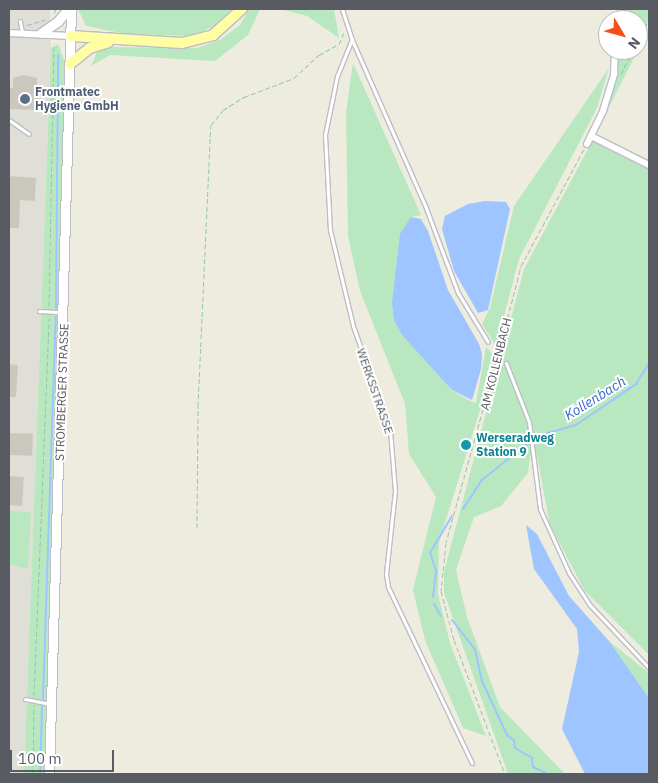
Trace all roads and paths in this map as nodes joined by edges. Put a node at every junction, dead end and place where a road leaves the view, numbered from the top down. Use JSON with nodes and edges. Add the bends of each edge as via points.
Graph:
{"nodes":[{"id":1,"x":56,"y":9,"type":"edge"},
{"id":2,"x":70,"y":9,"type":"edge"},
{"id":3,"x":242,"y":9,"type":"edge"},
{"id":4,"x":342,"y":9,"type":"edge"},
{"id":5,"x":20,"y":21,"type":"dead end"},
{"id":6,"x":347,"y":25,"type":"junction"},
{"id":7,"x":22,"y":29,"type":"junction"},
{"id":8,"x":41,"y":32,"type":"junction"},
{"id":9,"x":9,"y":33,"type":"edge"},
{"id":10,"x":58,"y":34,"type":"junction"},
{"id":11,"x":71,"y":36,"type":"junction"},
{"id":12,"x":352,"y":39,"type":"junction"},
{"id":13,"x":112,"y":41,"type":"junction"},
{"id":14,"x":615,"y":60,"type":"edge"},
{"id":15,"x":70,"y":64,"type":"junction"},
{"id":16,"x":9,"y":120,"type":"edge"},
{"id":17,"x":29,"y":134,"type":"dead end"},
{"id":18,"x":591,"y":136,"type":"junction"},
{"id":19,"x":587,"y":144,"type":"joint"},
{"id":20,"x":649,"y":165,"type":"edge"},
{"id":21,"x":39,"y":311,"type":"dead end"},
{"id":22,"x":49,"y":312,"type":"junction"},
{"id":23,"x":64,"y":312,"type":"junction"},
{"id":24,"x":488,"y":342,"type":"dead end"},
{"id":25,"x":506,"y":363,"type":"dead end"},
{"id":26,"x":197,"y":528,"type":"dead end"},
{"id":27,"x":649,"y":668,"type":"edge"},
{"id":28,"x":25,"y":699,"type":"dead end"},
{"id":29,"x":34,"y":701,"type":"junction"},
{"id":30,"x":52,"y":704,"type":"junction"},
{"id":31,"x":472,"y":763,"type":"dead end"},
{"id":32,"x":33,"y":774,"type":"edge"},
{"id":33,"x":49,"y":774,"type":"edge"},
{"id":34,"x":505,"y":774,"type":"edge"}],
"edges":[{"from":1,"to":7,"type":"path","via":[[45,20]]},
{"from":2,"to":8,"type":"main road"},
{"from":2,"to":11,"type":"main road","name":"STROMBERGER STRASSE"},
{"from":3,"to":13,"type":"main road","via":[[226,27],[198,41],[182,44]]},
{"from":4,"to":6,"type":"lane"},
{"from":5,"to":7,"type":"lane"},
{"from":6,"to":12,"type":"lane"},
{"from":6,"to":26,"type":"path","via":[[339,44],[319,55],[294,78],[270,90],[244,97],[223,110],[212,125],[198,406]]},
{"from":7,"to":8,"type":"street"},
{"from":7,"to":9,"type":"street"},
{"from":8,"to":10,"type":"street"},
{"from":10,"to":11,"type":"street"},
{"from":10,"to":22,"type":"path","via":[[53,54]]},
{"from":11,"to":13,"type":"main road"},
{"from":11,"to":15,"type":"main road","name":"STROMBERGER STRASSE"},
{"from":12,"to":24,"type":"lane","via":[[426,208],[458,293]]},
{"from":12,"to":31,"type":"lane","name":"WERKSSTRASSE","via":[[337,76],[325,135],[330,230],[353,326],[390,430],[395,491],[386,574],[388,587]]},
{"from":13,"to":15,"type":"main road","via":[[90,48]]},
{"from":14,"to":18,"type":"street","via":[[614,74],[603,111]]},
{"from":15,"to":23,"type":"main road","name":"STROMBERGER STRASSE"},
{"from":16,"to":17,"type":"lane"},
{"from":18,"to":19,"type":"street"},
{"from":18,"to":20,"type":"street"},
{"from":19,"to":34,"type":"path","name":"AM KOLLENBACH","bridge":true,"via":[[521,266],[446,543],[441,591],[454,640]]},
{"from":21,"to":22,"type":"lane"},
{"from":22,"to":23,"type":"lane"},
{"from":22,"to":29,"type":"path"},
{"from":23,"to":30,"type":"main road","name":"STROMBERGER STRASSE"},
{"from":25,"to":27,"type":"lane","via":[[529,422],[540,509],[569,573],[589,604]]},
{"from":28,"to":29,"type":"lane"},
{"from":29,"to":30,"type":"lane"},
{"from":29,"to":32,"type":"path"},
{"from":30,"to":33,"type":"main road","name":"STROMBERGER STRASSE"}]}
